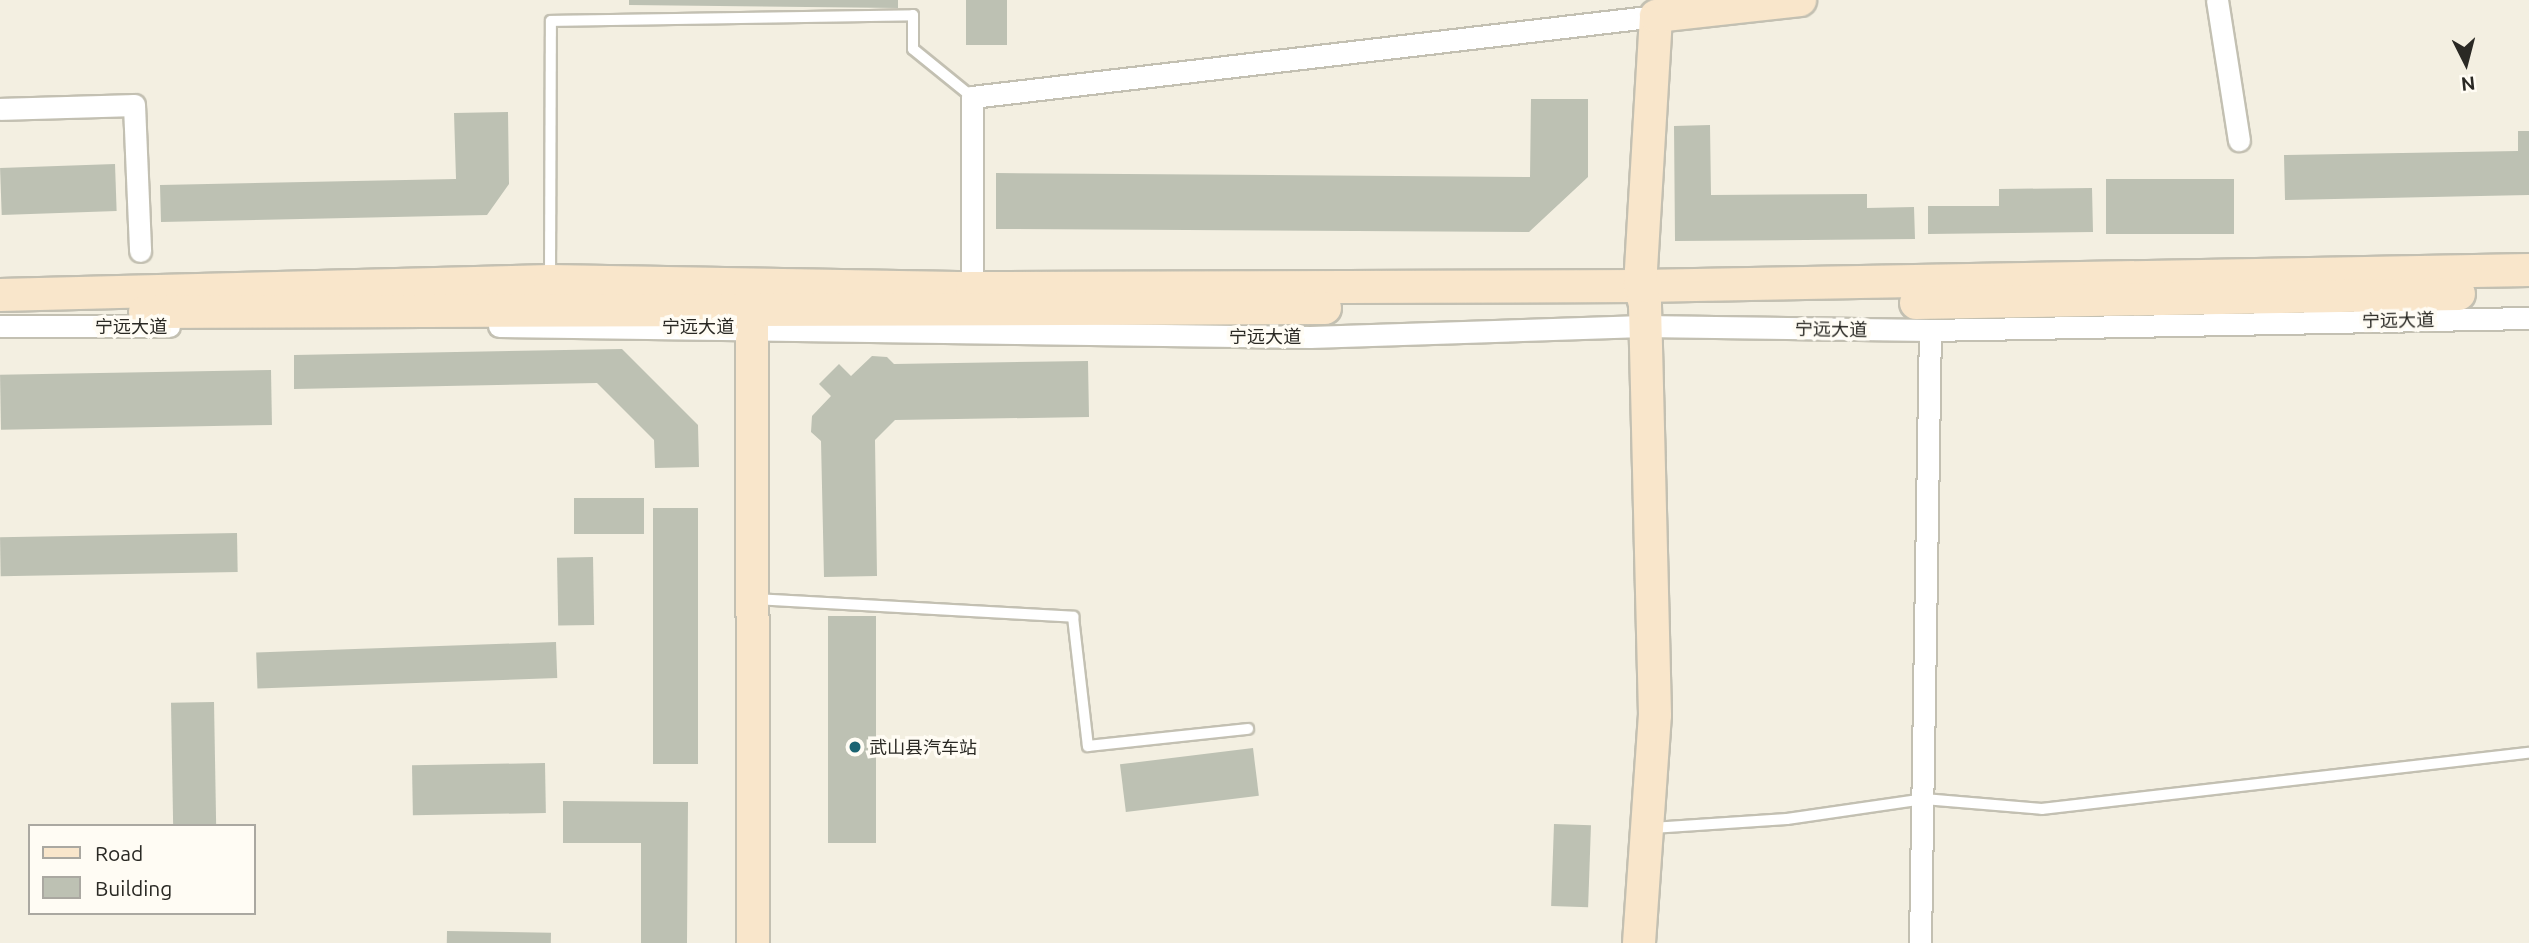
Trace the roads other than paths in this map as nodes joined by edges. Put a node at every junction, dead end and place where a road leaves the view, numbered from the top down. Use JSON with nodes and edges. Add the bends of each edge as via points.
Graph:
{"nodes":[{"id":1,"x":1800,"y":0,"type":"edge"},
{"id":2,"x":2217,"y":0,"type":"edge"},
{"id":3,"x":1656,"y":16,"type":"junction"},
{"id":4,"x":972,"y":97,"type":"junction"},
{"id":5,"x":0,"y":109,"type":"edge"},
{"id":6,"x":2239,"y":139,"type":"dead end"},
{"id":7,"x":140,"y":251,"type":"dead end"},
{"id":8,"x":2529,"y":271,"type":"edge"},
{"id":9,"x":550,"y":281,"type":"junction"},
{"id":10,"x":972,"y":288,"type":"junction"},
{"id":11,"x":2529,"y":292,"type":"edge"},
{"id":12,"x":0,"y":295,"type":"edge"},
{"id":13,"x":1642,"y":305,"type":"junction"},
{"id":14,"x":752,"y":307,"type":"junction"},
{"id":15,"x":0,"y":313,"type":"edge"},
{"id":16,"x":2529,"y":317,"type":"edge"},
{"id":17,"x":0,"y":327,"type":"edge"},
{"id":18,"x":1930,"y":330,"type":"junction"},
{"id":19,"x":752,"y":599,"type":"junction"},
{"id":20,"x":1248,"y":729,"type":"dead end"},
{"id":21,"x":2529,"y":753,"type":"edge"},
{"id":22,"x":1924,"y":799,"type":"junction"},
{"id":23,"x":1647,"y":829,"type":"junction"},
{"id":24,"x":753,"y":943,"type":"edge"},
{"id":25,"x":1639,"y":943,"type":"edge"},
{"id":26,"x":1920,"y":943,"type":"edge"}],
"edges":[{"from":1,"to":3,"type":"main road"},
{"from":2,"to":6,"type":"street"},
{"from":3,"to":4,"type":"street"},
{"from":3,"to":13,"type":"main road"},
{"from":4,"to":9,"type":"lane","via":[[913,49],[913,15],[551,21]]},
{"from":4,"to":10,"type":"street"},
{"from":5,"to":7,"type":"street","via":[[134,105]]},
{"from":8,"to":13,"type":"main road","name":"宁远大道"},
{"from":9,"to":12,"type":"main road","name":"宁远大道"},
{"from":9,"to":14,"type":"main road","name":"宁远大道"},
{"from":10,"to":13,"type":"main road","name":"宁远大道"},
{"from":10,"to":14,"type":"main road","name":"宁远大道"},
{"from":11,"to":13,"type":"main road","name":"宁远大道","via":[[2140,303]]},
{"from":13,"to":14,"type":"main road","name":"宁远大道"},
{"from":13,"to":18,"type":"street","name":"宁远大道"},
{"from":13,"to":23,"type":"main road","via":[[1655,715]]},
{"from":14,"to":15,"type":"main road","name":"宁远大道"},
{"from":14,"to":17,"type":"street","name":"宁远大道"},
{"from":14,"to":19,"type":"main road"},
{"from":16,"to":18,"type":"street","name":"宁远大道"},
{"from":18,"to":22,"type":"street"},
{"from":19,"to":20,"type":"lane","via":[[1073,617],[1088,746]]},
{"from":19,"to":24,"type":"main road"},
{"from":21,"to":22,"type":"lane","via":[[2042,809]]},
{"from":22,"to":23,"type":"lane","via":[[1787,819]]},
{"from":22,"to":26,"type":"street"},
{"from":23,"to":25,"type":"main road"}]}
